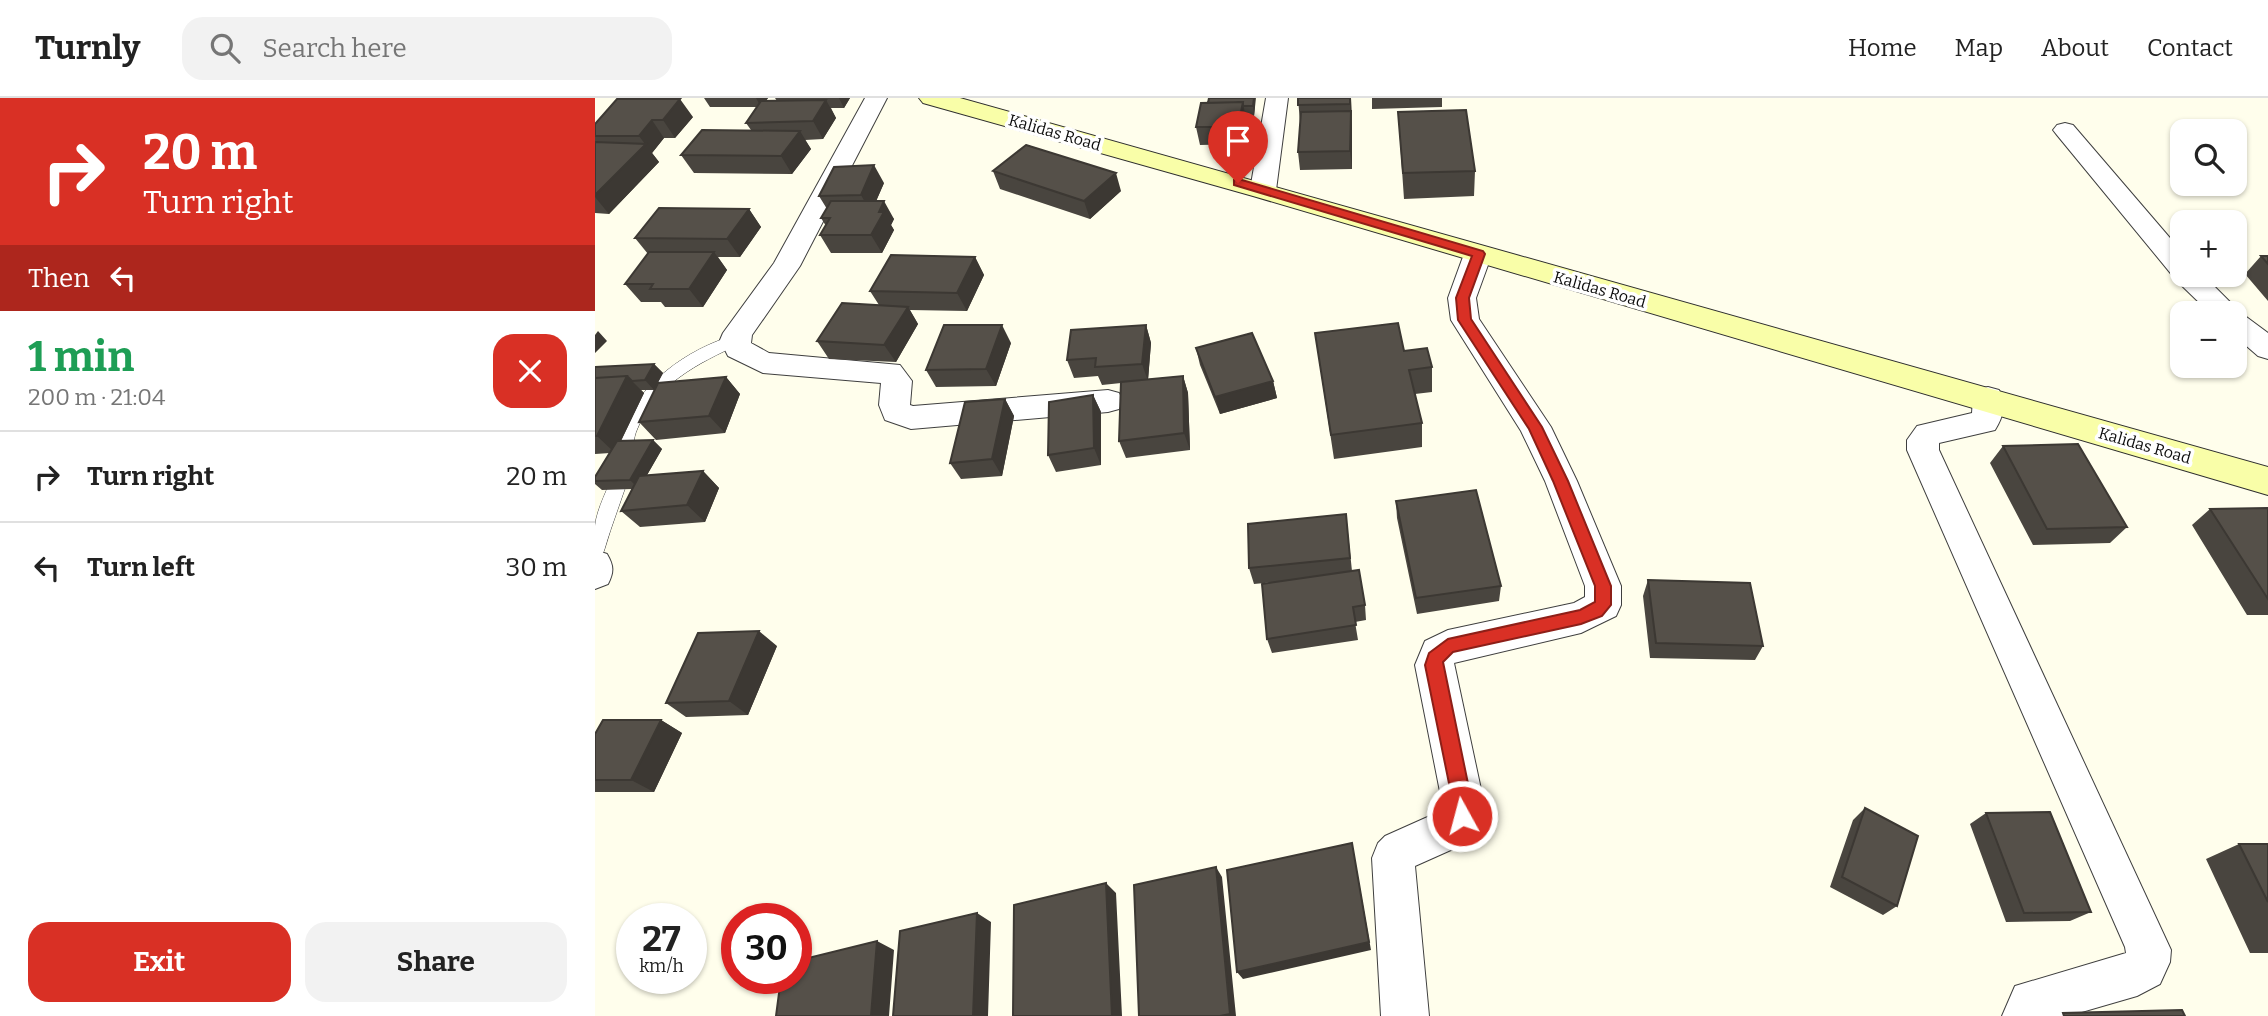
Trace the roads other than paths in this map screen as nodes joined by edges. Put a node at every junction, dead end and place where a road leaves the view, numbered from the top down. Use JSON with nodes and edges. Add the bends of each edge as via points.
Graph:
{"nodes":[{"id":1,"x":876,"y":98,"type":"edge"},
{"id":2,"x":932,"y":98,"type":"edge"},
{"id":3,"x":1277,"y":98,"type":"edge"},
{"id":4,"x":2065,"y":130,"type":"dead end"},
{"id":5,"x":1263,"y":190,"type":"junction"},
{"id":6,"x":1478,"y":254,"type":"junction"},
{"id":7,"x":2170,"y":255,"type":"edge"},
{"id":8,"x":2200,"y":287,"type":"edge"},
{"id":9,"x":2214,"y":301,"type":"edge"},
{"id":10,"x":2247,"y":331,"type":"edge"},
{"id":11,"x":735,"y":340,"type":"junction"},
{"id":12,"x":2268,"y":349,"type":"edge"},
{"id":13,"x":1987,"y":398,"type":"junction"},
{"id":14,"x":1108,"y":401,"type":"dead end"},
{"id":15,"x":2268,"y":481,"type":"edge"},
{"id":16,"x":595,"y":551,"type":"edge"},
{"id":17,"x":595,"y":564,"type":"edge"},
{"id":18,"x":595,"y":575,"type":"edge"},
{"id":19,"x":1405,"y":1016,"type":"edge"},
{"id":20,"x":2026,"y":1016,"type":"edge"}],
"edges":[{"from":1,"to":11,"type":"street","via":[[786,266]]},
{"from":2,"to":5,"type":"street","name":"Kalidas Road"},
{"from":3,"to":5,"type":"street"},
{"from":4,"to":7,"type":"street"},
{"from":5,"to":6,"type":"street","name":"Kalidas Road"},
{"from":6,"to":13,"type":"street","name":"Kalidas Road"},
{"from":6,"to":19,"type":"street","via":[[1462,298],[1465,320],[1535,427],[1603,586],[1603,605],[1581,617],[1448,646],[1435,658],[1464,808],[1455,825],[1393,858]]},
{"from":8,"to":9,"type":"street"},
{"from":10,"to":12,"type":"street"},
{"from":11,"to":14,"type":"street","via":[[738,349],[763,363],[889,373],[897,381],[896,412],[911,418]]},
{"from":11,"to":16,"type":"lane","via":[[694,359],[654,387],[627,434],[625,462]]},
{"from":13,"to":15,"type":"street","name":"Kalidas Road"},
{"from":13,"to":20,"type":"street","via":[[1984,422],[1928,434],[1923,450],[2150,957],[2145,969],[2137,973],[2032,1003]]},
{"from":17,"to":18,"type":"street"}]}
